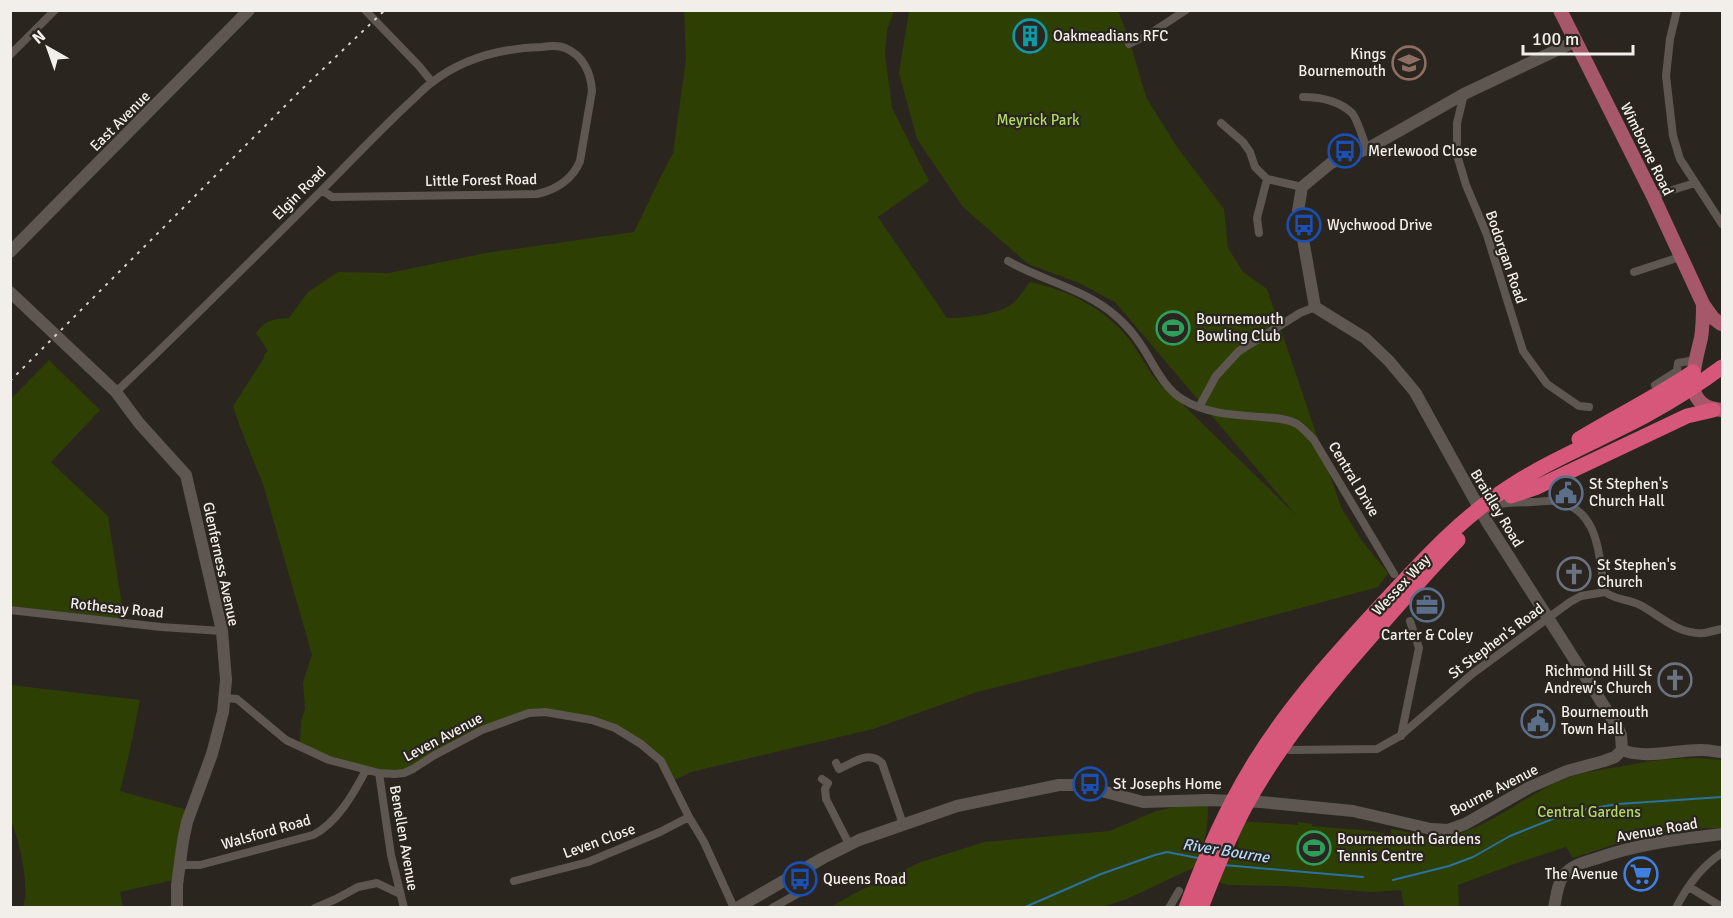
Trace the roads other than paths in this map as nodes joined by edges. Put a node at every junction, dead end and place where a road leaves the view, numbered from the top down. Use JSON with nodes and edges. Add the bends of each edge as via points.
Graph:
{"nodes":[{"id":1,"x":55,"y":10,"type":"edge"},
{"id":2,"x":249,"y":10,"type":"edge"},
{"id":3,"x":365,"y":10,"type":"edge"},
{"id":4,"x":1560,"y":10,"type":"edge"},
{"id":5,"x":1677,"y":10,"type":"edge"},
{"id":6,"x":1185,"y":11,"type":"edge"},
{"id":7,"x":1576,"y":41,"type":"junction"},
{"id":8,"x":1129,"y":44,"type":"dead end"},
{"id":9,"x":10,"y":55,"type":"edge"},
{"id":10,"x":432,"y":82,"type":"junction"},
{"id":11,"x":1464,"y":94,"type":"junction"},
{"id":12,"x":1303,"y":97,"type":"dead end"},
{"id":13,"x":1221,"y":123,"type":"dead end"},
{"id":14,"x":1367,"y":148,"type":"junction"},
{"id":15,"x":1267,"y":179,"type":"junction"},
{"id":16,"x":1695,"y":183,"type":"junction"},
{"id":17,"x":1302,"y":187,"type":"junction"},
{"id":18,"x":322,"y":190,"type":"junction"},
{"id":19,"x":1653,"y":196,"type":"junction"},
{"id":20,"x":1722,"y":224,"type":"edge"},
{"id":21,"x":1259,"y":233,"type":"dead end"},
{"id":22,"x":10,"y":252,"type":"edge"},
{"id":23,"x":1680,"y":257,"type":"junction"},
{"id":24,"x":1008,"y":261,"type":"dead end"},
{"id":25,"x":1634,"y":272,"type":"dead end"},
{"id":26,"x":10,"y":292,"type":"edge"},
{"id":27,"x":1703,"y":304,"type":"junction"},
{"id":28,"x":1315,"y":307,"type":"junction"},
{"id":29,"x":1722,"y":324,"type":"edge"},
{"id":30,"x":1701,"y":337,"type":"junction"},
{"id":31,"x":1722,"y":367,"type":"edge"},
{"id":32,"x":1693,"y":371,"type":"junction"},
{"id":33,"x":1722,"y":378,"type":"edge"},
{"id":34,"x":1655,"y":385,"type":"dead end"},
{"id":35,"x":116,"y":392,"type":"junction"},
{"id":36,"x":1199,"y":407,"type":"junction"},
{"id":37,"x":1589,"y":407,"type":"dead end"},
{"id":38,"x":1714,"y":409,"type":"edge"},
{"id":39,"x":1620,"y":432,"type":"junction"},
{"id":40,"x":1482,"y":513,"type":"junction"},
{"id":41,"x":1404,"y":581,"type":"junction"},
{"id":42,"x":1605,"y":592,"type":"junction"},
{"id":43,"x":10,"y":610,"type":"edge"},
{"id":44,"x":1410,"y":626,"type":"dead end"},
{"id":45,"x":1722,"y":629,"type":"edge"},
{"id":46,"x":222,"y":632,"type":"junction"},
{"id":47,"x":225,"y":698,"type":"junction"},
{"id":48,"x":1400,"y":736,"type":"junction"},
{"id":49,"x":1290,"y":750,"type":"dead end"},
{"id":50,"x":1622,"y":750,"type":"junction"},
{"id":51,"x":1722,"y":753,"type":"edge"},
{"id":52,"x":837,"y":763,"type":"dead end"},
{"id":53,"x":366,"y":770,"type":"junction"},
{"id":54,"x":379,"y":773,"type":"junction"},
{"id":55,"x":828,"y":780,"type":"dead end"},
{"id":56,"x":689,"y":817,"type":"junction"},
{"id":57,"x":903,"y":824,"type":"junction"},
{"id":58,"x":1722,"y":834,"type":"edge"},
{"id":59,"x":849,"y":844,"type":"junction"},
{"id":60,"x":1722,"y":854,"type":"edge"},
{"id":61,"x":179,"y":865,"type":"junction"},
{"id":62,"x":514,"y":882,"type":"dead end"},
{"id":63,"x":1678,"y":884,"type":"dead end"},
{"id":64,"x":806,"y":888,"type":"dead end"},
{"id":65,"x":1688,"y":888,"type":"junction"},
{"id":66,"x":1193,"y":890,"type":"junction"},
{"id":67,"x":399,"y":894,"type":"junction"},
{"id":68,"x":1722,"y":907,"type":"edge"},
{"id":69,"x":177,"y":908,"type":"edge"},
{"id":70,"x":315,"y":908,"type":"edge"},
{"id":71,"x":404,"y":908,"type":"edge"},
{"id":72,"x":735,"y":908,"type":"edge"},
{"id":73,"x":772,"y":908,"type":"edge"},
{"id":74,"x":1169,"y":908,"type":"edge"},
{"id":75,"x":1186,"y":908,"type":"edge"},
{"id":76,"x":1201,"y":908,"type":"edge"},
{"id":77,"x":1554,"y":908,"type":"edge"},
{"id":78,"x":1676,"y":908,"type":"edge"}],
"edges":[{"from":1,"to":9,"type":"street"},
{"from":2,"to":22,"type":"street","name":"East Avenue"},
{"from":3,"to":10,"type":"street"},
{"from":4,"to":7,"type":"main road","name":"Wimborne Road"},
{"from":5,"to":16,"type":"street","via":[[1666,76],[1668,106],[1680,159]]},
{"from":6,"to":8,"type":"street"},
{"from":7,"to":11,"type":"street"},
{"from":7,"to":19,"type":"main road","name":"Wimborne Road"},
{"from":10,"to":18,"type":"street","name":"Elgin Road"},
{"from":10,"to":18,"type":"street","name":"Little Forest Road","via":[[481,56],[522,47],[559,46],[570,51],[588,70],[592,82],[577,167],[560,185],[537,194],[332,197]]},
{"from":11,"to":14,"type":"street"},
{"from":11,"to":37,"type":"street","name":"Bodorgan Road","via":[[1457,123],[1457,155],[1487,234],[1523,351],[1547,384],[1578,409]]},
{"from":12,"to":14,"type":"street","via":[[1334,102],[1353,114]]},
{"from":13,"to":15,"type":"street","via":[[1243,142],[1255,167]]},
{"from":14,"to":17,"type":"street","via":[[1331,163]]},
{"from":15,"to":17,"type":"street"},
{"from":15,"to":21,"type":"street","via":[[1257,218]]},
{"from":16,"to":19,"type":"street"},
{"from":16,"to":20,"type":"street"},
{"from":17,"to":28,"type":"street","via":[[1298,211]]},
{"from":18,"to":35,"type":"street","name":"Elgin Road"},
{"from":19,"to":23,"type":"main road","name":"Wimborne Road"},
{"from":23,"to":25,"type":"street"},
{"from":23,"to":27,"type":"main road","name":"Wimborne Road"},
{"from":24,"to":36,"type":"street","name":"Central Drive","via":[[1078,291],[1117,316],[1130,329],[1167,386]]},
{"from":26,"to":35,"type":"street","name":"Glenferness Avenue"},
{"from":27,"to":29,"type":"main road","name":"Wimborne Road"},
{"from":27,"to":30,"type":"main road","name":"Wimborne Road"},
{"from":28,"to":36,"type":"street","via":[[1239,351],[1216,376]]},
{"from":28,"to":40,"type":"street","name":"Braidley Road","via":[[1365,338],[1415,393]]},
{"from":29,"to":30,"type":"main road"},
{"from":30,"to":32,"type":"main road","name":"Wimborne Road"},
{"from":31,"to":39,"type":"highway"},
{"from":32,"to":34,"type":"street","via":[[1678,363],[1677,371]]},
{"from":32,"to":38,"type":"main road","via":[[1699,399]]},
{"from":32,"to":39,"type":"highway","via":[[1650,399]]},
{"from":33,"to":39,"type":"highway","via":[[1668,413]]},
{"from":35,"to":46,"type":"street","name":"Glenferness Avenue","via":[[186,475]]},
{"from":36,"to":41,"type":"street","name":"Central Drive","via":[[1220,414],[1277,418],[1297,424],[1314,440]]},
{"from":38,"to":39,"type":"highway"},
{"from":39,"to":41,"type":"highway","name":"Wessex Way","via":[[1535,488],[1512,496]]},
{"from":39,"to":41,"type":"highway","name":"Wessex Way","via":[[1570,445],[1495,496]]},
{"from":40,"to":42,"type":"street","via":[[1500,504],[1517,503],[1554,501],[1574,508],[1596,538]]},
{"from":40,"to":50,"type":"street","name":"Braidley Road","via":[[1618,728]]},
{"from":41,"to":66,"type":"highway","name":"Wessex Way","via":[[1333,681],[1262,765],[1235,827]]},
{"from":42,"to":45,"type":"street","via":[[1640,605],[1681,629],[1705,633]]},
{"from":42,"to":48,"type":"street","name":"St Stephen's Road","via":[[1581,596],[1562,607],[1472,674]]},
{"from":43,"to":46,"type":"street","name":"Rothesay Road"},
{"from":44,"to":48,"type":"street","via":[[1419,648]]},
{"from":46,"to":47,"type":"street","name":"Glenferness Avenue"},
{"from":47,"to":53,"type":"street","name":"Leven Avenue","via":[[237,699],[286,740],[329,760]]},
{"from":47,"to":61,"type":"street","name":"Glenferness Avenue","via":[[212,754],[187,822]]},
{"from":48,"to":49,"type":"street","name":"St Stephen's Road","via":[[1377,749]]},
{"from":50,"to":51,"type":"street","via":[[1643,754],[1702,750]]},
{"from":50,"to":57,"type":"street","name":"Bourne Avenue","via":[[1615,757],[1530,787],[1448,830],[1353,811],[1274,803],[1143,802],[1079,785],[1059,785],[957,806]]},
{"from":52,"to":57,"type":"street","via":[[839,769],[869,756],[877,758]]},
{"from":53,"to":54,"type":"street","name":"Leven Avenue"},
{"from":53,"to":61,"type":"street","name":"Walsford Road","via":[[337,815],[319,831],[200,865]]},
{"from":54,"to":56,"type":"street","name":"Leven Avenue","via":[[404,773],[482,730],[516,717],[553,713],[592,720],[641,744],[661,761]]},
{"from":54,"to":67,"type":"street","name":"Benellen Avenue"},
{"from":55,"to":59,"type":"street","via":[[826,799]]},
{"from":56,"to":62,"type":"street","name":"Leven Close","via":[[588,862]]},
{"from":56,"to":72,"type":"street","name":"Leven Avenue"},
{"from":57,"to":59,"type":"street","name":"Bourne Avenue"},
{"from":58,"to":77,"type":"street","name":"Avenue Road","via":[[1657,842],[1582,863],[1564,876]]},
{"from":59,"to":72,"type":"street","name":"Bourne Avenue"},
{"from":60,"to":65,"type":"street"},
{"from":61,"to":69,"type":"street","name":"Glenferness Avenue"},
{"from":63,"to":65,"type":"street"},
{"from":64,"to":73,"type":"street","via":[[795,899]]},
{"from":65,"to":68,"type":"street"},
{"from":65,"to":78,"type":"street"},
{"from":66,"to":74,"type":"street"},
{"from":66,"to":75,"type":"highway","name":"Wessex Way"},
{"from":66,"to":76,"type":"highway","name":"Wessex Way"},
{"from":67,"to":70,"type":"street","via":[[377,883],[358,887]]},
{"from":67,"to":71,"type":"street","name":"Benellen Avenue"}]}
